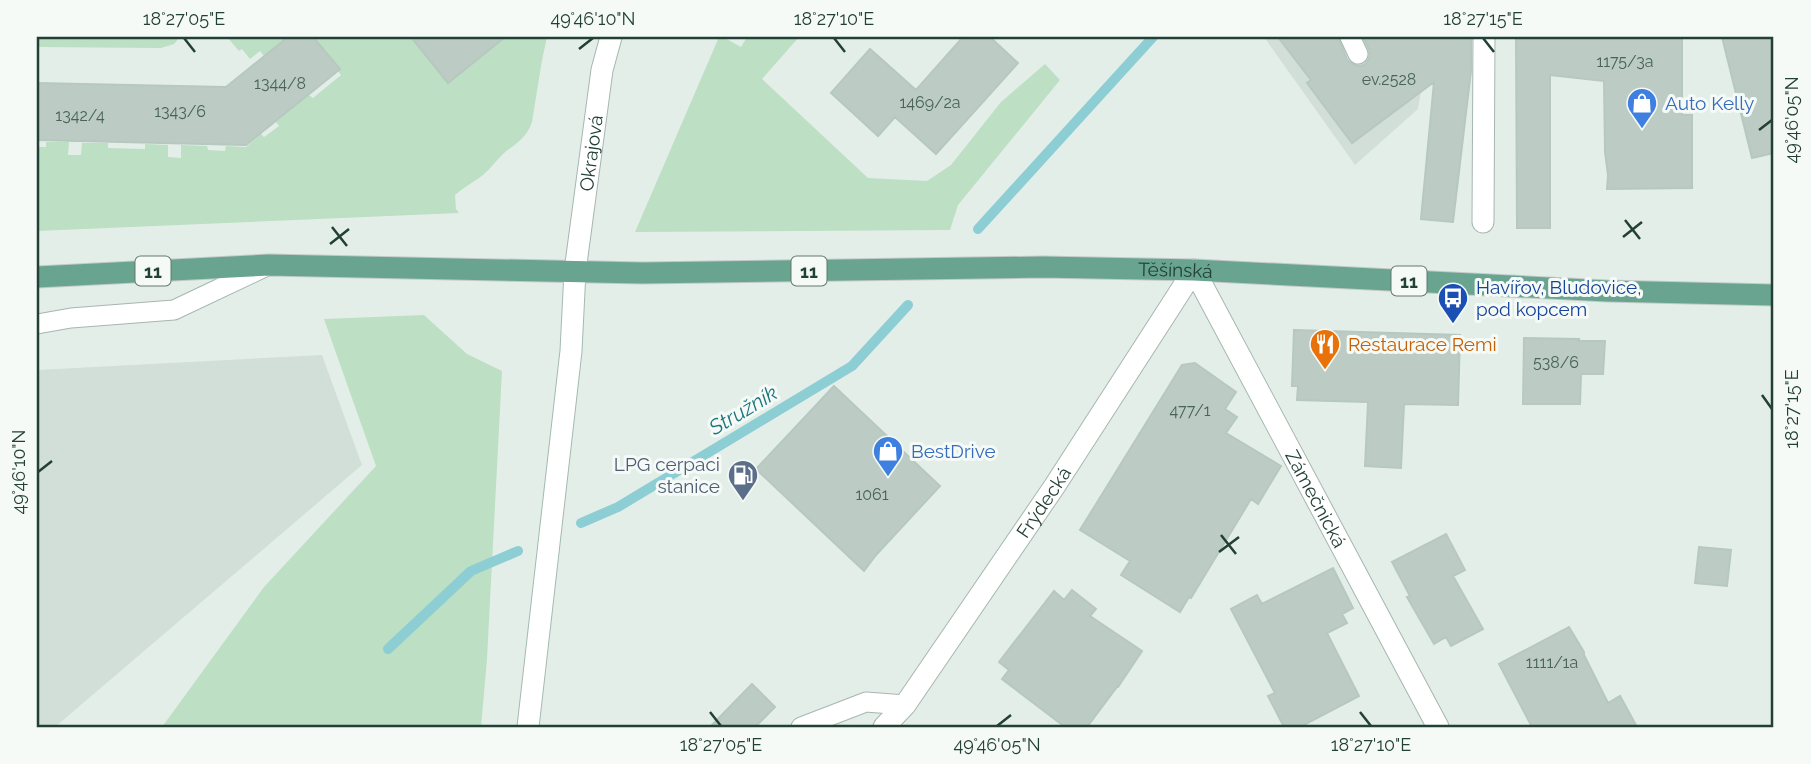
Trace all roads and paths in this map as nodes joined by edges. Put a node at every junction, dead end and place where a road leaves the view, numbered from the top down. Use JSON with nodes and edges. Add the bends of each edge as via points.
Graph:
{"nodes":[{"id":1,"x":611,"y":37,"type":"edge"},
{"id":2,"x":1483,"y":37,"type":"edge"},
{"id":3,"x":1482,"y":222,"type":"dead end"},
{"id":4,"x":269,"y":265,"type":"junction"},
{"id":5,"x":1194,"y":270,"type":"junction"},
{"id":6,"x":575,"y":271,"type":"junction"},
{"id":7,"x":37,"y":278,"type":"edge"},
{"id":8,"x":1774,"y":295,"type":"edge"},
{"id":9,"x":37,"y":324,"type":"edge"},
{"id":10,"x":905,"y":705,"type":"junction"},
{"id":11,"x":528,"y":727,"type":"edge"},
{"id":12,"x":801,"y":727,"type":"edge"},
{"id":13,"x":884,"y":727,"type":"edge"},
{"id":14,"x":1438,"y":727,"type":"edge"}],
"edges":[{"from":1,"to":6,"type":"street","name":"Okrajová","via":[[602,70]]},
{"from":2,"to":3,"type":"street"},
{"from":4,"to":6,"type":"main road","number":"11"},
{"from":4,"to":7,"type":"main road","number":"11"},
{"from":4,"to":9,"type":"lane","via":[[174,310]]},
{"from":5,"to":6,"type":"main road","name":"Těšínská","number":"11"},
{"from":5,"to":8,"type":"main road","name":"Těšínská","number":"11"},
{"from":5,"to":10,"type":"street","name":"Frýdecká"},
{"from":5,"to":14,"type":"street","name":"Zámečnická"},
{"from":6,"to":11,"type":"street"},
{"from":10,"to":12,"type":"lane","via":[[866,702]]},
{"from":10,"to":13,"type":"street","name":"Frýdecká"}]}
